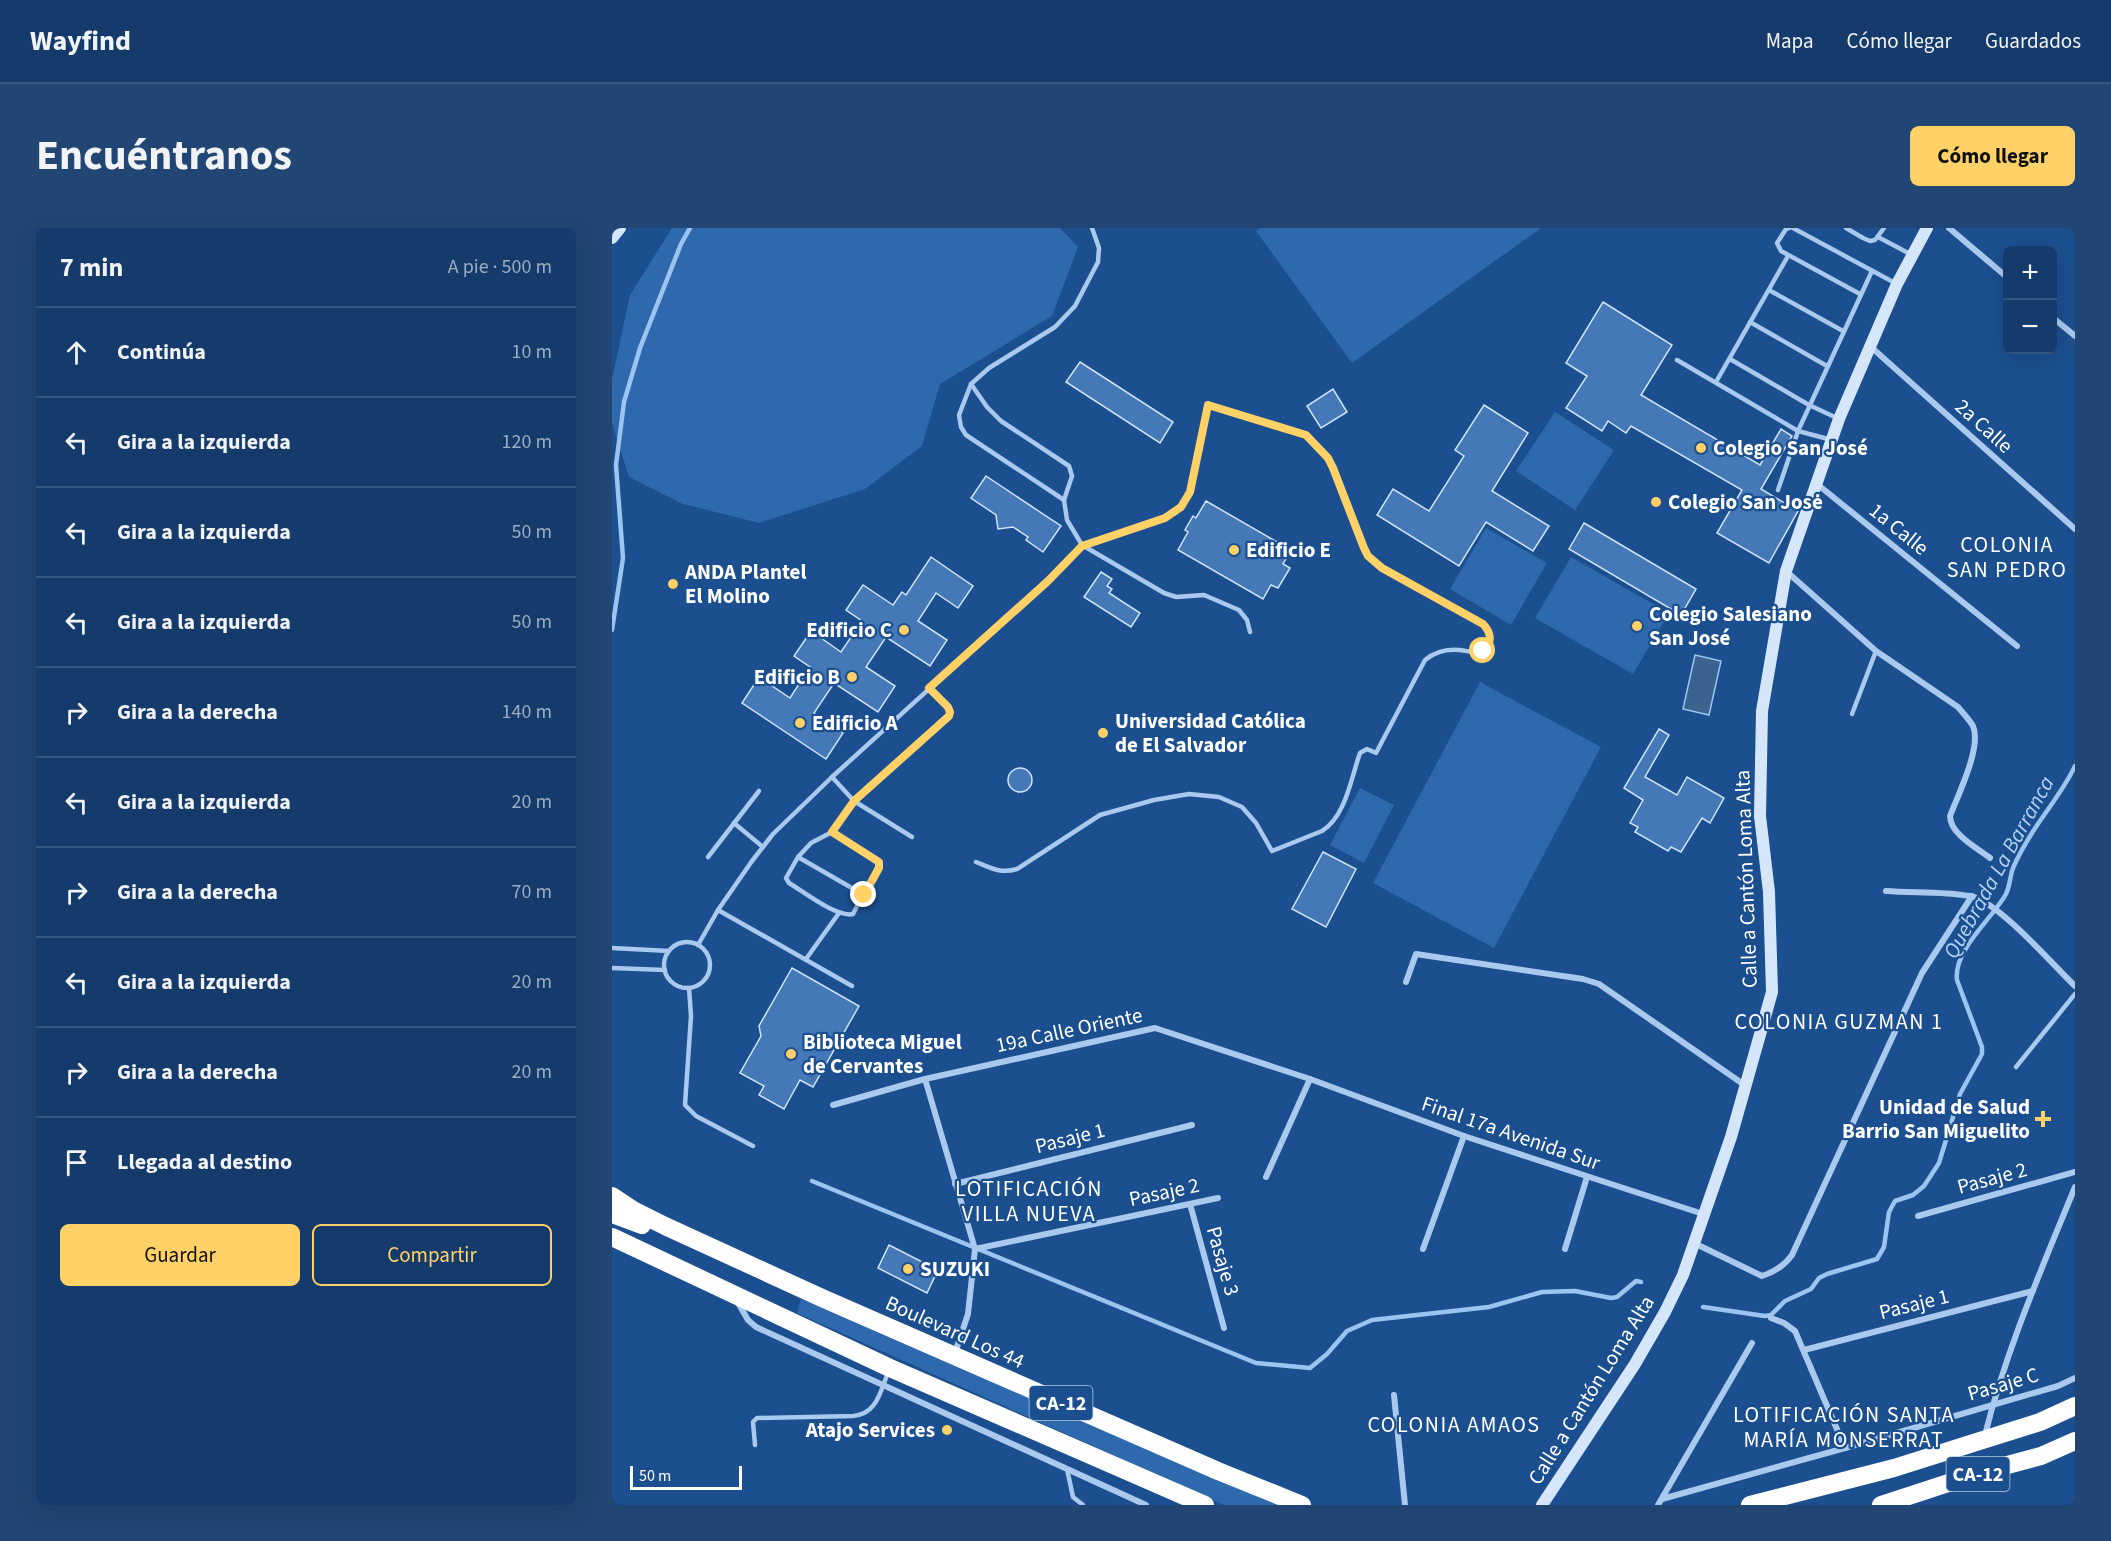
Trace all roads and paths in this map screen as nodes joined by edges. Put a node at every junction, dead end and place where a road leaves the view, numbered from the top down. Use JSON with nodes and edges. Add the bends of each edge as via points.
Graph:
{"nodes":[{"id":1,"x":620,"y":228,"type":"edge"},
{"id":2,"x":1092,"y":228,"type":"edge"},
{"id":3,"x":1791,"y":228,"type":"edge"},
{"id":4,"x":1846,"y":228,"type":"edge"},
{"id":5,"x":1884,"y":228,"type":"edge"},
{"id":6,"x":1927,"y":228,"type":"edge"},
{"id":7,"x":1949,"y":228,"type":"edge"},
{"id":8,"x":1878,"y":237,"type":"junction"},
{"id":9,"x":612,"y":238,"type":"edge"},
{"id":10,"x":1912,"y":255,"type":"junction"},
{"id":11,"x":1788,"y":256,"type":"junction"},
{"id":12,"x":1872,"y":271,"type":"junction"},
{"id":13,"x":2003,"y":275,"type":"edge"},
{"id":14,"x":1897,"y":284,"type":"junction"},
{"id":15,"x":1769,"y":290,"type":"junction"},
{"id":16,"x":1860,"y":294,"type":"junction"},
{"id":17,"x":2057,"y":320,"type":"edge"},
{"id":18,"x":1750,"y":322,"type":"junction"},
{"id":19,"x":1843,"y":331,"type":"junction"},
{"id":20,"x":2075,"y":336,"type":"edge"},
{"id":21,"x":1871,"y":347,"type":"junction"},
{"id":22,"x":1730,"y":359,"type":"junction"},
{"id":23,"x":1677,"y":360,"type":"dead end"},
{"id":24,"x":1827,"y":366,"type":"junction"},
{"id":25,"x":1716,"y":382,"type":"junction"},
{"id":26,"x":970,"y":384,"type":"junction"},
{"id":27,"x":1809,"y":405,"type":"junction"},
{"id":28,"x":1839,"y":419,"type":"junction"},
{"id":29,"x":1797,"y":431,"type":"junction"},
{"id":30,"x":1832,"y":440,"type":"junction"},
{"id":31,"x":1817,"y":483,"type":"junction"},
{"id":32,"x":1778,"y":490,"type":"dead end"},
{"id":33,"x":1064,"y":500,"type":"junction"},
{"id":34,"x":2075,"y":529,"type":"edge"},
{"id":35,"x":1082,"y":546,"type":"junction"},
{"id":36,"x":1786,"y":571,"type":"junction"},
{"id":37,"x":1250,"y":632,"type":"dead end"},
{"id":38,"x":2017,"y":646,"type":"dead end"},
{"id":39,"x":1876,"y":651,"type":"junction"},
{"id":40,"x":929,"y":688,"type":"junction"},
{"id":41,"x":1852,"y":714,"type":"dead end"},
{"id":42,"x":832,"y":777,"type":"junction"},
{"id":43,"x":759,"y":791,"type":"dead end"},
{"id":44,"x":854,"y":801,"type":"junction"},
{"id":45,"x":734,"y":823,"type":"junction"},
{"id":46,"x":832,"y":832,"type":"junction"},
{"id":47,"x":912,"y":837,"type":"dead end"},
{"id":48,"x":763,"y":847,"type":"junction"},
{"id":49,"x":708,"y":857,"type":"dead end"},
{"id":50,"x":798,"y":857,"type":"junction"},
{"id":51,"x":1990,"y":858,"type":"dead end"},
{"id":52,"x":976,"y":862,"type":"dead end"},
{"id":53,"x":1886,"y":891,"type":"dead end"},
{"id":54,"x":864,"y":895,"type":"junction"},
{"id":55,"x":1972,"y":896,"type":"junction"},
{"id":56,"x":718,"y":910,"type":"junction"},
{"id":57,"x":839,"y":913,"type":"junction"},
{"id":58,"x":698,"y":945,"type":"junction"},
{"id":59,"x":612,"y":948,"type":"edge"},
{"id":60,"x":669,"y":951,"type":"junction"},
{"id":61,"x":806,"y":959,"type":"junction"},
{"id":62,"x":612,"y":968,"type":"edge"},
{"id":63,"x":665,"y":970,"type":"junction"},
{"id":64,"x":1406,"y":982,"type":"dead end"},
{"id":65,"x":852,"y":986,"type":"dead end"},
{"id":66,"x":2075,"y":986,"type":"edge"},
{"id":67,"x":689,"y":988,"type":"junction"},
{"id":68,"x":2075,"y":994,"type":"edge"},
{"id":69,"x":2016,"y":1067,"type":"dead end"},
{"id":70,"x":925,"y":1079,"type":"junction"},
{"id":71,"x":1310,"y":1079,"type":"junction"},
{"id":72,"x":1747,"y":1086,"type":"junction"},
{"id":73,"x":833,"y":1106,"type":"dead end"},
{"id":74,"x":1192,"y":1125,"type":"dead end"},
{"id":75,"x":1464,"y":1136,"type":"junction"},
{"id":76,"x":753,"y":1146,"type":"dead end"},
{"id":77,"x":2075,"y":1172,"type":"edge"},
{"id":78,"x":1266,"y":1177,"type":"dead end"},
{"id":79,"x":1587,"y":1177,"type":"junction"},
{"id":80,"x":955,"y":1184,"type":"junction"},
{"id":81,"x":2075,"y":1187,"type":"edge"},
{"id":82,"x":612,"y":1196,"type":"edge"},
{"id":83,"x":1218,"y":1198,"type":"dead end"},
{"id":84,"x":1190,"y":1204,"type":"junction"},
{"id":85,"x":612,"y":1214,"type":"edge"},
{"id":86,"x":1703,"y":1215,"type":"junction"},
{"id":87,"x":1918,"y":1216,"type":"dead end"},
{"id":88,"x":612,"y":1237,"type":"edge"},
{"id":89,"x":1694,"y":1243,"type":"junction"},
{"id":90,"x":975,"y":1249,"type":"junction"},
{"id":91,"x":1423,"y":1249,"type":"dead end"},
{"id":92,"x":1565,"y":1249,"type":"dead end"},
{"id":93,"x":612,"y":1251,"type":"edge"},
{"id":94,"x":2033,"y":1291,"type":"junction"},
{"id":95,"x":822,"y":1298,"type":"junction"},
{"id":96,"x":737,"y":1301,"type":"junction"},
{"id":97,"x":776,"y":1314,"type":"junction"},
{"id":98,"x":1771,"y":1318,"type":"dead end"},
{"id":99,"x":1224,"y":1328,"type":"dead end"},
{"id":100,"x":1752,"y":1343,"type":"dead end"},
{"id":101,"x":1804,"y":1350,"type":"junction"},
{"id":102,"x":954,"y":1356,"type":"junction"},
{"id":103,"x":890,"y":1368,"type":"junction"},
{"id":104,"x":2075,"y":1378,"type":"edge"},
{"id":105,"x":883,"y":1385,"type":"junction"},
{"id":106,"x":1394,"y":1395,"type":"dead end"},
{"id":107,"x":1993,"y":1403,"type":"junction"},
{"id":108,"x":2075,"y":1406,"type":"edge"},
{"id":109,"x":1984,"y":1440,"type":"junction"},
{"id":110,"x":2075,"y":1442,"type":"edge"},
{"id":111,"x":755,"y":1445,"type":"dead end"},
{"id":112,"x":1845,"y":1448,"type":"junction"},
{"id":113,"x":1067,"y":1469,"type":"junction"},
{"id":114,"x":1985,"y":1471,"type":"junction"},
{"id":115,"x":1660,"y":1502,"type":"edge"},
{"id":116,"x":1083,"y":1505,"type":"edge"},
{"id":117,"x":1146,"y":1505,"type":"edge"},
{"id":118,"x":1205,"y":1505,"type":"edge"},
{"id":119,"x":1302,"y":1505,"type":"edge"},
{"id":120,"x":1405,"y":1505,"type":"edge"},
{"id":121,"x":1542,"y":1505,"type":"edge"},
{"id":122,"x":1750,"y":1505,"type":"edge"},
{"id":123,"x":1881,"y":1505,"type":"edge"}],
"edges":[{"from":1,"to":9,"type":"street"},
{"from":2,"to":26,"type":"lane","via":[[1099,248],[1098,262],[1075,306],[1055,327],[988,368]]},
{"from":3,"to":11,"type":"lane","via":[[1777,243]]},
{"from":3,"to":12,"type":"lane"},
{"from":4,"to":8,"type":"lane","via":[[1870,241]]},
{"from":5,"to":8,"type":"lane"},
{"from":6,"to":10,"type":"street","name":"Calle a Cantón Loma Alta"},
{"from":7,"to":13,"type":"street"},
{"from":8,"to":10,"type":"lane"},
{"from":10,"to":14,"type":"street","name":"Calle a Cantón Loma Alta"},
{"from":11,"to":15,"type":"lane"},
{"from":11,"to":16,"type":"lane"},
{"from":12,"to":14,"type":"lane"},
{"from":12,"to":16,"type":"lane"},
{"from":14,"to":21,"type":"street","name":"Calle a Cantón Loma Alta"},
{"from":15,"to":18,"type":"lane"},
{"from":15,"to":19,"type":"lane"},
{"from":16,"to":19,"type":"lane"},
{"from":17,"to":20,"type":"street"},
{"from":18,"to":22,"type":"lane"},
{"from":18,"to":24,"type":"lane"},
{"from":19,"to":24,"type":"lane"},
{"from":21,"to":28,"type":"street","name":"Calle a Cantón Loma Alta"},
{"from":21,"to":34,"type":"street","name":"2a Calle"},
{"from":22,"to":25,"type":"lane"},
{"from":22,"to":27,"type":"lane"},
{"from":23,"to":25,"type":"lane"},
{"from":24,"to":27,"type":"lane"},
{"from":25,"to":29,"type":"lane"},
{"from":26,"to":33,"type":"lane","via":[[1001,421],[1069,466],[1072,476]]},
{"from":26,"to":33,"type":"lane","via":[[959,415],[960,427],[966,435]]},
{"from":27,"to":28,"type":"lane"},
{"from":27,"to":29,"type":"lane"},
{"from":28,"to":30,"type":"street","name":"Calle a Cantón Loma Alta"},
{"from":29,"to":30,"type":"lane"},
{"from":29,"to":32,"type":"lane"},
{"from":30,"to":31,"type":"street","name":"Calle a Cantón Loma Alta"},
{"from":31,"to":36,"type":"street","name":"Calle a Cantón Loma Alta"},
{"from":31,"to":38,"type":"street","name":"1a Calle"},
{"from":33,"to":35,"type":"lane","via":[[1067,520]]},
{"from":35,"to":37,"type":"lane","via":[[1164,593],[1176,597],[1204,595],[1239,610]]},
{"from":35,"to":40,"type":"lane"},
{"from":35,"to":52,"type":"lane","via":[[1165,518],[1181,507],[1190,492],[1208,405],[1306,435],[1328,458],[1368,556],[1382,568],[1477,619],[1488,629],[1490,643],[1479,653],[1452,649],[1425,660],[1376,753],[1366,748],[1360,753],[1338,814],[1322,831],[1272,851],[1242,807],[1219,797],[1189,794],[1100,816],[1008,872]]},
{"from":36,"to":39,"type":"street"},
{"from":36,"to":72,"type":"street","name":"Calle a Cantón Loma Alta","via":[[1762,711],[1760,816],[1769,892],[1772,992]]},
{"from":39,"to":41,"type":"lane"},
{"from":39,"to":51,"type":"street","via":[[1958,707],[1972,726],[1973,752],[1950,821],[1957,832]]},
{"from":40,"to":42,"type":"lane"},
{"from":40,"to":44,"type":"lane","via":[[948,707],[949,716]]},
{"from":42,"to":44,"type":"lane"},
{"from":42,"to":48,"type":"lane"},
{"from":43,"to":45,"type":"lane"},
{"from":44,"to":46,"type":"lane"},
{"from":44,"to":47,"type":"lane"},
{"from":45,"to":48,"type":"lane"},
{"from":45,"to":49,"type":"lane"},
{"from":46,"to":50,"type":"lane","via":[[811,843]]},
{"from":46,"to":54,"type":"lane","via":[[879,862]]},
{"from":48,"to":56,"type":"lane"},
{"from":50,"to":54,"type":"lane"},
{"from":50,"to":57,"type":"lane","via":[[786,878],[789,883]]},
{"from":53,"to":55,"type":"street"},
{"from":54,"to":57,"type":"lane","via":[[853,914]]},
{"from":55,"to":66,"type":"street","via":[[2006,918]]},
{"from":55,"to":89,"type":"street","via":[[1922,973],[1792,1255],[1777,1270],[1762,1276]]},
{"from":56,"to":58,"type":"lane"},
{"from":56,"to":61,"type":"lane"},
{"from":57,"to":61,"type":"lane"},
{"from":58,"to":60,"type":"lane","via":[[679,944]]},
{"from":58,"to":67,"type":"lane","via":[[707,954],[708,973],[701,983]]},
{"from":59,"to":60,"type":"lane"},
{"from":60,"to":63,"type":"lane"},
{"from":61,"to":65,"type":"lane"},
{"from":62,"to":63,"type":"lane"},
{"from":63,"to":67,"type":"lane","via":[[671,982]]},
{"from":64,"to":72,"type":"street","via":[[1416,954],[1583,979],[1613,992]]},
{"from":67,"to":76,"type":"lane","via":[[685,1105],[696,1116]]},
{"from":68,"to":69,"type":"lane"},
{"from":70,"to":71,"type":"street","name":"19a Calle Oriente","via":[[1155,1028]]},
{"from":70,"to":73,"type":"street","name":"19a Calle Oriente"},
{"from":70,"to":80,"type":"street"},
{"from":71,"to":75,"type":"street","name":"Final 17a Avenida Sur"},
{"from":71,"to":78,"type":"street"},
{"from":72,"to":86,"type":"street","name":"Calle a Cantón Loma Alta"},
{"from":74,"to":80,"type":"street","name":"Pasaje 1"},
{"from":75,"to":79,"type":"street","name":"Final 17a Avenida Sur"},
{"from":75,"to":91,"type":"street"},
{"from":77,"to":87,"type":"street","name":"Pasaje 2"},
{"from":79,"to":86,"type":"street","name":"Final 17a Avenida Sur"},
{"from":79,"to":92,"type":"street"},
{"from":80,"to":90,"type":"street"},
{"from":81,"to":94,"type":"street"},
{"from":82,"to":95,"type":"highway","number":"CA-12","via":[[665,1226]]},
{"from":83,"to":84,"type":"street","name":"Pasaje 2"},
{"from":84,"to":90,"type":"street","name":"Pasaje 2"},
{"from":84,"to":99,"type":"street","name":"Pasaje 3"},
{"from":85,"to":95,"type":"highway"},
{"from":86,"to":89,"type":"street","name":"Calle a Cantón Loma Alta"},
{"from":88,"to":97,"type":"highway"},
{"from":89,"to":121,"type":"street","name":"Calle a Cantón Loma Alta","via":[[1683,1275],[1653,1333]]},
{"from":90,"to":102,"type":"street","via":[[968,1314]]},
{"from":93,"to":96,"type":"highway","number":"CA-12","via":[[663,1268]]},
{"from":94,"to":101,"type":"street","name":"Pasaje 1"},
{"from":94,"to":107,"type":"street"},
{"from":95,"to":102,"type":"highway","name":"Boulevard Los 44","number":"CA-12"},
{"from":96,"to":97,"type":"highway","number":"CA-12"},
{"from":96,"to":105,"type":"street","via":[[756,1328]]},
{"from":97,"to":103,"type":"highway","number":"CA-12"},
{"from":98,"to":101,"type":"street","via":[[1795,1331]]},
{"from":100,"to":115,"type":"street"},
{"from":101,"to":112,"type":"street"},
{"from":102,"to":119,"type":"highway","name":"Boulevard Los 44","number":"CA-12"},
{"from":103,"to":105,"type":"lane"},
{"from":103,"to":118,"type":"highway","number":"CA-12"},
{"from":104,"to":107,"type":"street","name":"Pasaje C"},
{"from":105,"to":111,"type":"lane","via":[[870,1412],[861,1416],[757,1418],[753,1422]]},
{"from":105,"to":113,"type":"street"},
{"from":106,"to":120,"type":"street"},
{"from":107,"to":109,"type":"street"},
{"from":107,"to":112,"type":"street","name":"Pasaje C"},
{"from":108,"to":109,"type":"highway","number":"CA-12"},
{"from":109,"to":114,"type":"highway"},
{"from":109,"to":122,"type":"highway","number":"CA-12"},
{"from":110,"to":114,"type":"highway","number":"CA-12"},
{"from":112,"to":115,"type":"street","name":"Pasaje C"},
{"from":113,"to":116,"type":"lane","via":[[1073,1497]]},
{"from":113,"to":117,"type":"street"},
{"from":114,"to":123,"type":"highway","number":"CA-12"}]}
